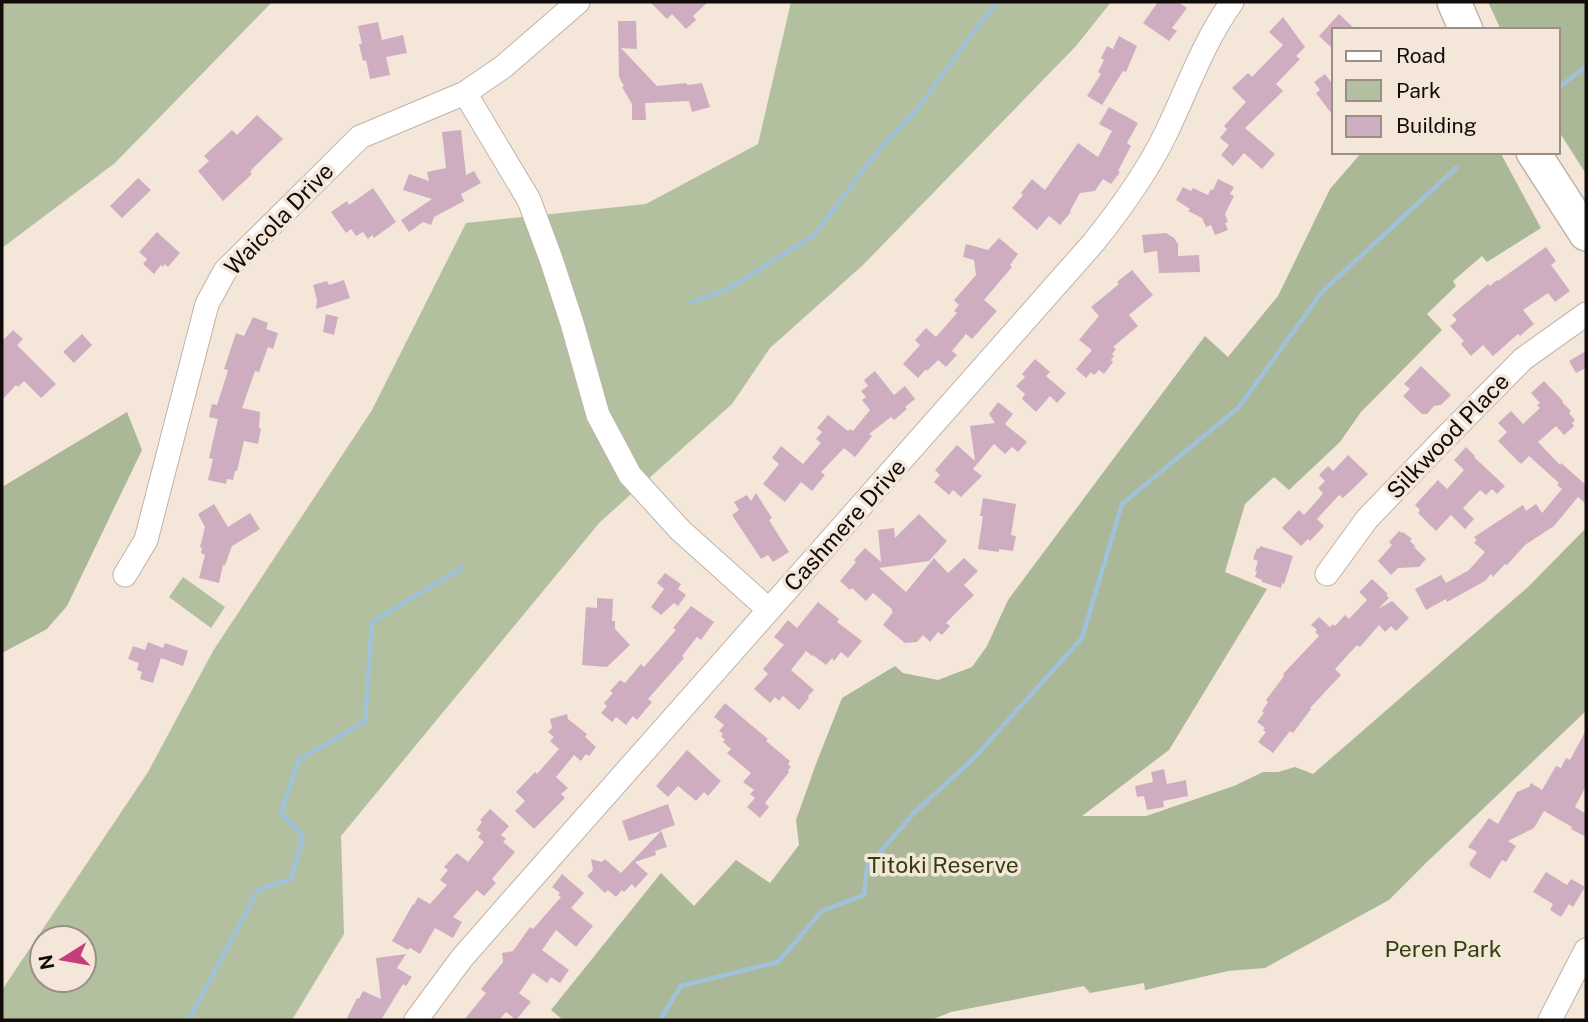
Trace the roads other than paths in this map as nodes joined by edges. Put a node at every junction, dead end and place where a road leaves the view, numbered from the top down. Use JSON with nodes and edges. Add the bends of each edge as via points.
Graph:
{"nodes":[{"id":1,"x":578,"y":2,"type":"edge"},
{"id":2,"x":1232,"y":2,"type":"edge"},
{"id":3,"x":1454,"y":2,"type":"edge"},
{"id":4,"x":1465,"y":28,"type":"edge"},
{"id":5,"x":465,"y":93,"type":"junction"},
{"id":6,"x":1534,"y":154,"type":"edge"},
{"id":7,"x":1586,"y":234,"type":"edge"},
{"id":8,"x":1586,"y":314,"type":"edge"},
{"id":9,"x":125,"y":575,"type":"dead end"},
{"id":10,"x":1327,"y":575,"type":"dead end"},
{"id":11,"x":769,"y":610,"type":"junction"},
{"id":12,"x":1586,"y":950,"type":"edge"},
{"id":13,"x":416,"y":1020,"type":"edge"},
{"id":14,"x":1550,"y":1020,"type":"edge"}],
"edges":[{"from":1,"to":5,"type":"street","name":"Waicola Drive","via":[[503,67]]},
{"from":2,"to":11,"type":"street","name":"Cashmere Drive","via":[[1205,47],[1159,147],[1121,207]]},
{"from":3,"to":4,"type":"highway"},
{"from":5,"to":9,"type":"street","name":"Waicola Drive","via":[[360,137],[225,271],[207,304],[146,540]]},
{"from":5,"to":11,"type":"street","via":[[529,200],[598,415],[630,475],[680,530]]},
{"from":6,"to":7,"type":"highway"},
{"from":8,"to":10,"type":"street","name":"Silkwood Place","via":[[1523,359],[1367,519]]},
{"from":11,"to":13,"type":"street","name":"Cashmere Drive","via":[[462,958]]},
{"from":12,"to":14,"type":"street"}]}
